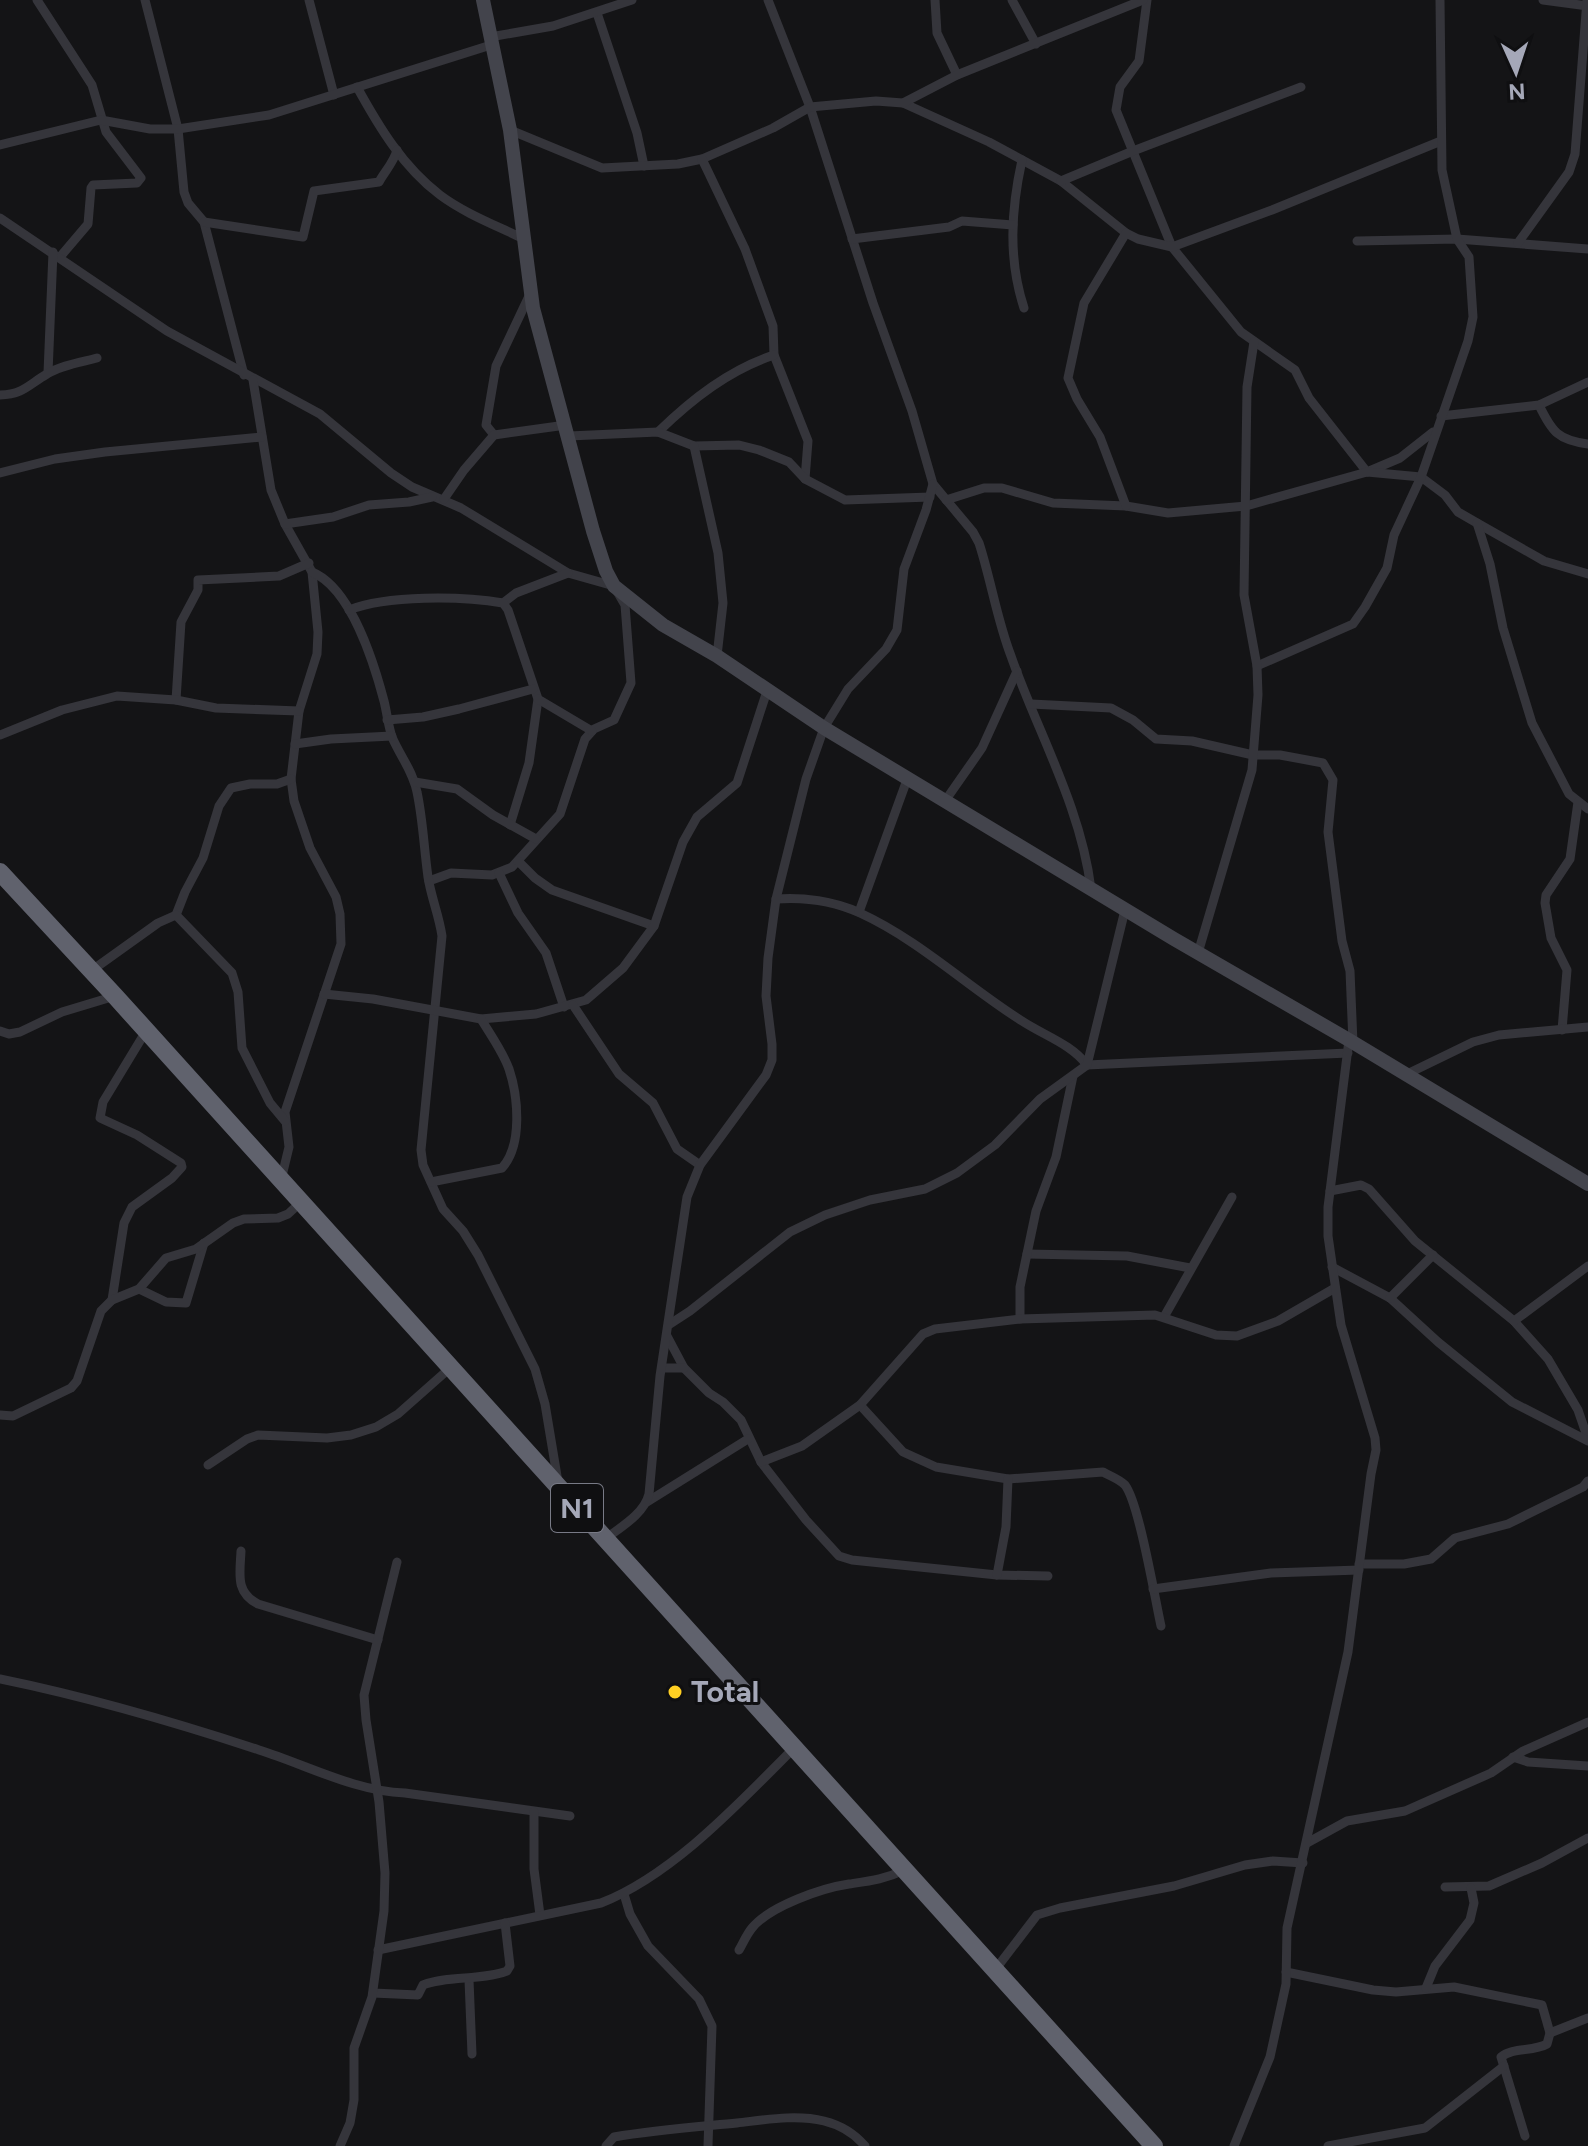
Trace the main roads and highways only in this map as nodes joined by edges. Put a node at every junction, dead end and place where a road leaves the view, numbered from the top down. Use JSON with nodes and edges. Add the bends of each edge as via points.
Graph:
{"nodes":[{"id":1,"x":0,"y":872,"type":"edge"},
{"id":2,"x":1154,"y":2146,"type":"edge"}],
"edges":[{"from":1,"to":2,"type":"highway","number":"N1"}]}
